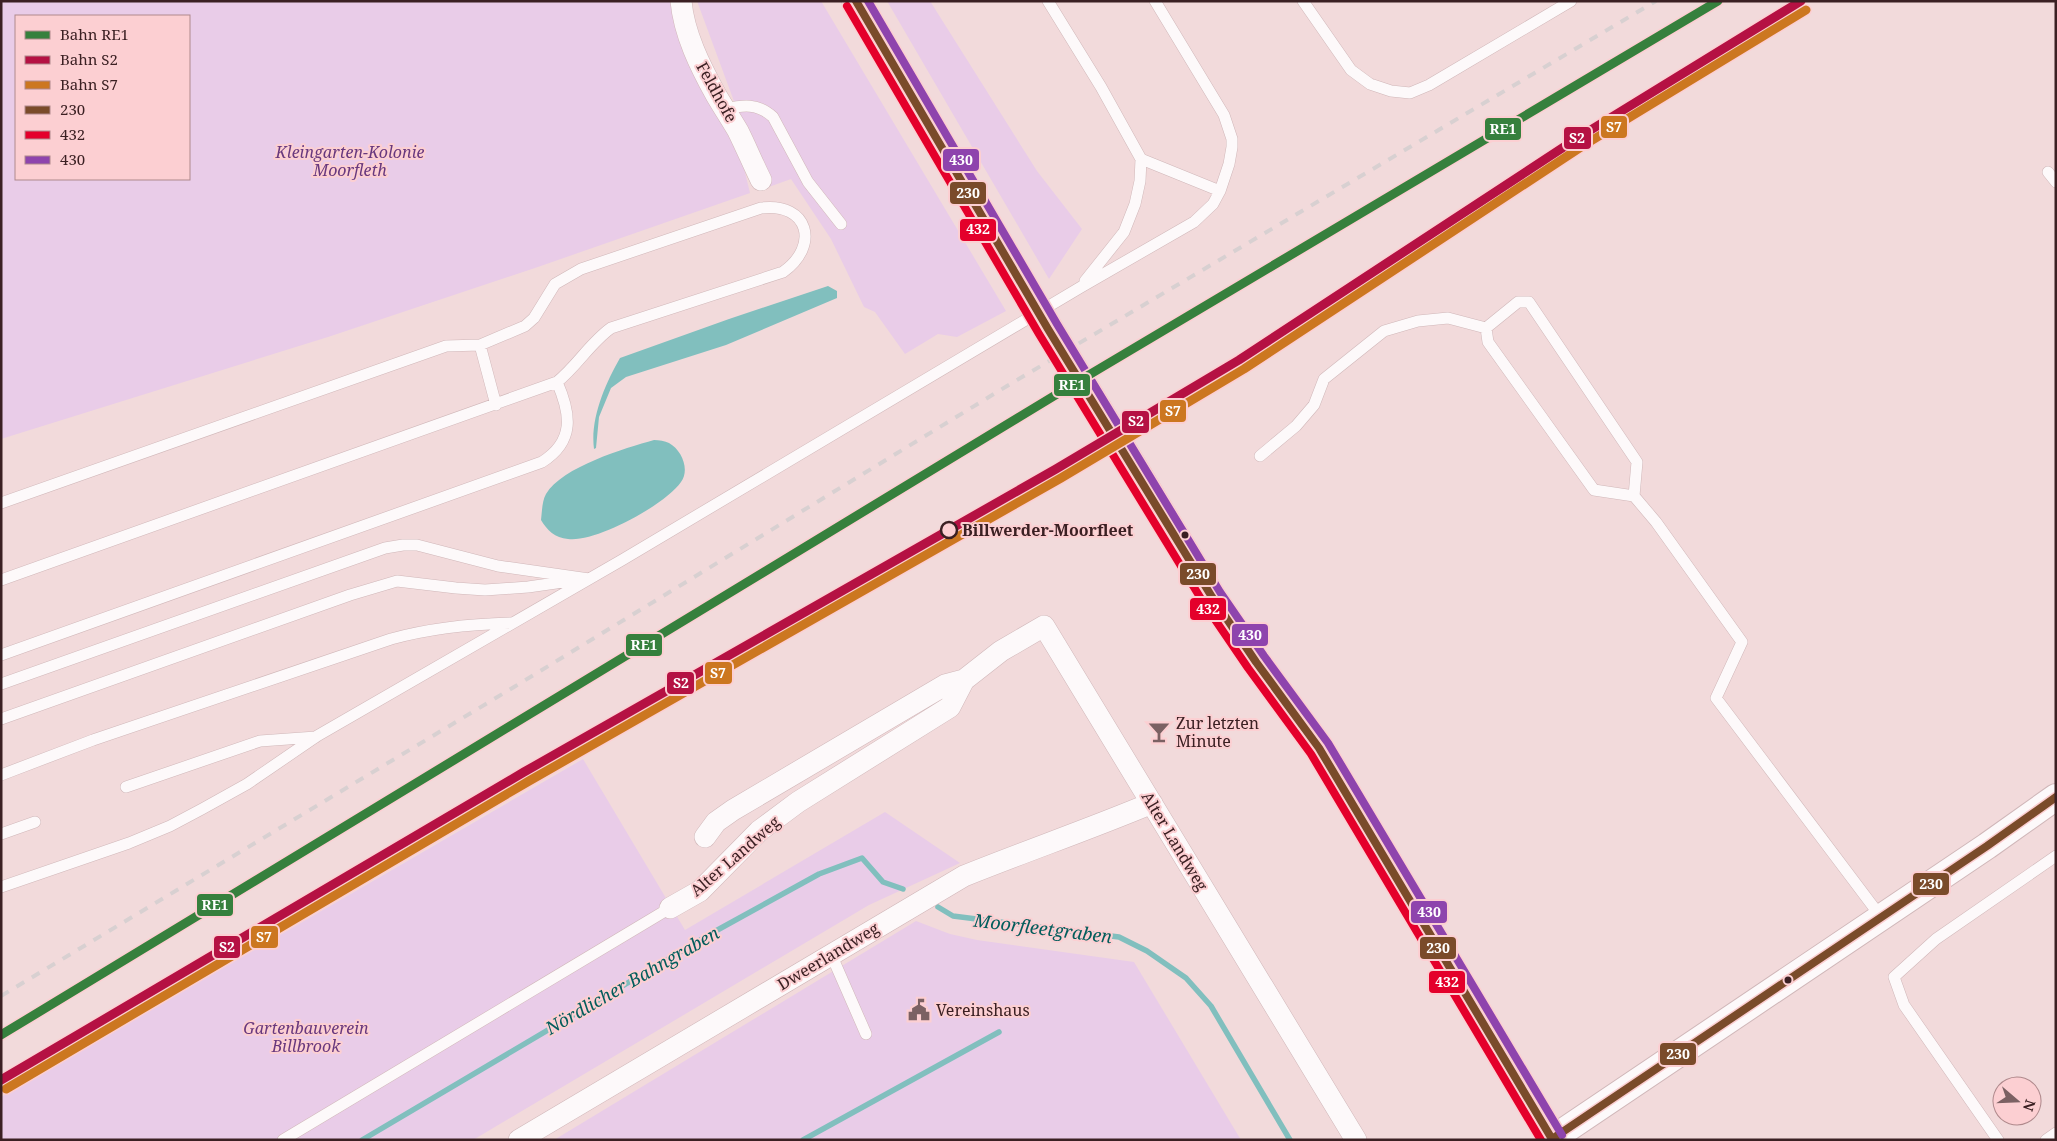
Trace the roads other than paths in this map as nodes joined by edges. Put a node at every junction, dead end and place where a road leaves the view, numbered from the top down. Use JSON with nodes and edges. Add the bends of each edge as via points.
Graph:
{"nodes":[{"id":1,"x":681,"y":1,"type":"edge"},
{"id":2,"x":856,"y":1,"type":"edge"},
{"id":3,"x":1048,"y":1,"type":"edge"},
{"id":4,"x":1155,"y":1,"type":"edge"},
{"id":5,"x":1303,"y":1,"type":"edge"},
{"id":6,"x":1571,"y":1,"type":"edge"},
{"id":7,"x":725,"y":109,"type":"junction"},
{"id":8,"x":1141,"y":159,"type":"junction"},
{"id":9,"x":2048,"y":172,"type":"dead end"},
{"id":10,"x":761,"y":180,"type":"dead end"},
{"id":11,"x":2056,"y":182,"type":"edge"},
{"id":12,"x":1220,"y":191,"type":"junction"},
{"id":13,"x":841,"y":224,"type":"dead end"},
{"id":14,"x":1081,"y":287,"type":"junction"},
{"id":15,"x":1486,"y":328,"type":"junction"},
{"id":16,"x":480,"y":344,"type":"junction"},
{"id":17,"x":557,"y":382,"type":"junction"},
{"id":18,"x":496,"y":405,"type":"junction"},
{"id":19,"x":1260,"y":456,"type":"dead end"},
{"id":20,"x":1634,"y":496,"type":"junction"},
{"id":21,"x":1,"y":502,"type":"edge"},
{"id":22,"x":589,"y":579,"type":"junction"},
{"id":23,"x":1,"y":580,"type":"edge"},
{"id":24,"x":513,"y":623,"type":"junction"},
{"id":25,"x":1,"y":655,"type":"edge"},
{"id":26,"x":964,"y":680,"type":"junction"},
{"id":27,"x":1,"y":684,"type":"edge"},
{"id":28,"x":1,"y":719,"type":"edge"},
{"id":29,"x":317,"y":736,"type":"junction"},
{"id":30,"x":1,"y":775,"type":"edge"},
{"id":31,"x":126,"y":788,"type":"dead end"},
{"id":32,"x":2056,"y":797,"type":"edge"},
{"id":33,"x":1152,"y":803,"type":"junction"},
{"id":34,"x":35,"y":822,"type":"dead end"},
{"id":35,"x":1,"y":834,"type":"edge"},
{"id":36,"x":705,"y":837,"type":"dead end"},
{"id":37,"x":2056,"y":856,"type":"edge"},
{"id":38,"x":1,"y":887,"type":"edge"},
{"id":39,"x":670,"y":908,"type":"joint"},
{"id":40,"x":1881,"y":917,"type":"junction"},
{"id":41,"x":831,"y":954,"type":"junction"},
{"id":42,"x":866,"y":1034,"type":"dead end"},
{"id":43,"x":2056,"y":1133,"type":"edge"},
{"id":44,"x":1552,"y":1139,"type":"edge"},
{"id":45,"x":283,"y":1140,"type":"edge"},
{"id":46,"x":519,"y":1140,"type":"edge"},
{"id":47,"x":1356,"y":1140,"type":"edge"},
{"id":48,"x":1998,"y":1140,"type":"edge"},
{"id":49,"x":2046,"y":1140,"type":"edge"}],
"edges":[{"from":1,"to":7,"type":"street","name":"Feldhofe","via":[[689,38]]},
{"from":2,"to":44,"type":"main road","bridge":true,"via":[[1015,273],[1212,597],[1319,748]]},
{"from":3,"to":8,"type":"lane"},
{"from":4,"to":12,"type":"lane","via":[[1229,128],[1232,148]]},
{"from":5,"to":6,"type":"lane","via":[[1351,70],[1370,84],[1410,93]]},
{"from":7,"to":10,"type":"street","name":"Feldhofe"},
{"from":7,"to":13,"type":"lane","via":[[750,106],[773,117],[808,182]]},
{"from":8,"to":12,"type":"lane"},
{"from":8,"to":14,"type":"lane","via":[[1135,204],[1124,232]]},
{"from":9,"to":11,"type":"lane"},
{"from":12,"to":14,"type":"lane","via":[[1213,204],[1194,222]]},
{"from":14,"to":22,"type":"lane"},
{"from":15,"to":19,"type":"lane","via":[[1448,318],[1418,321],[1384,331],[1324,379],[1314,405],[1296,426]]},
{"from":15,"to":20,"type":"lane","via":[[1488,342],[1594,490]]},
{"from":15,"to":20,"type":"lane","via":[[1518,302],[1529,302],[1637,462]]},
{"from":16,"to":17,"type":"lane","via":[[525,326],[534,318],[555,284],[581,269],[761,208],[779,208],[800,219],[806,237],[804,248],[799,258],[783,272],[610,328]]},
{"from":16,"to":18,"type":"lane"},
{"from":16,"to":21,"type":"lane","via":[[446,346]]},
{"from":17,"to":18,"type":"lane"},
{"from":17,"to":25,"type":"lane","via":[[565,400],[567,429],[559,449],[542,462]]},
{"from":18,"to":23,"type":"lane"},
{"from":20,"to":40,"type":"lane","via":[[1742,642],[1716,698]]},
{"from":22,"to":24,"type":"lane"},
{"from":22,"to":27,"type":"lane","via":[[498,566],[417,545],[385,548]]},
{"from":22,"to":28,"type":"lane","via":[[485,590],[397,581]]},
{"from":24,"to":29,"type":"lane"},
{"from":24,"to":30,"type":"lane","via":[[442,628],[392,639],[93,740]]},
{"from":26,"to":33,"type":"street","name":"Alter Landweg","via":[[1001,651],[1044,626]]},
{"from":26,"to":36,"type":"street","name":"Alter Landweg","via":[[945,685],[733,810],[716,822]]},
{"from":26,"to":39,"type":"street","name":"Alter Landweg","via":[[950,707],[798,802],[759,831],[700,891]]},
{"from":29,"to":31,"type":"lane","via":[[260,741]]},
{"from":29,"to":38,"type":"lane","via":[[247,784],[170,826]]},
{"from":32,"to":40,"type":"street"},
{"from":33,"to":41,"type":"street","name":"Dweerlandweg","via":[[964,876]]},
{"from":33,"to":47,"type":"street","name":"Alter Landweg"},
{"from":34,"to":35,"type":"lane"},
{"from":37,"to":48,"type":"lane","via":[[1936,939],[1894,977],[1904,1005]]},
{"from":39,"to":45,"type":"lane"},
{"from":40,"to":44,"type":"street"},
{"from":41,"to":42,"type":"lane"},
{"from":41,"to":46,"type":"street","name":"Dweerlandweg"},
{"from":43,"to":49,"type":"lane"}]}
